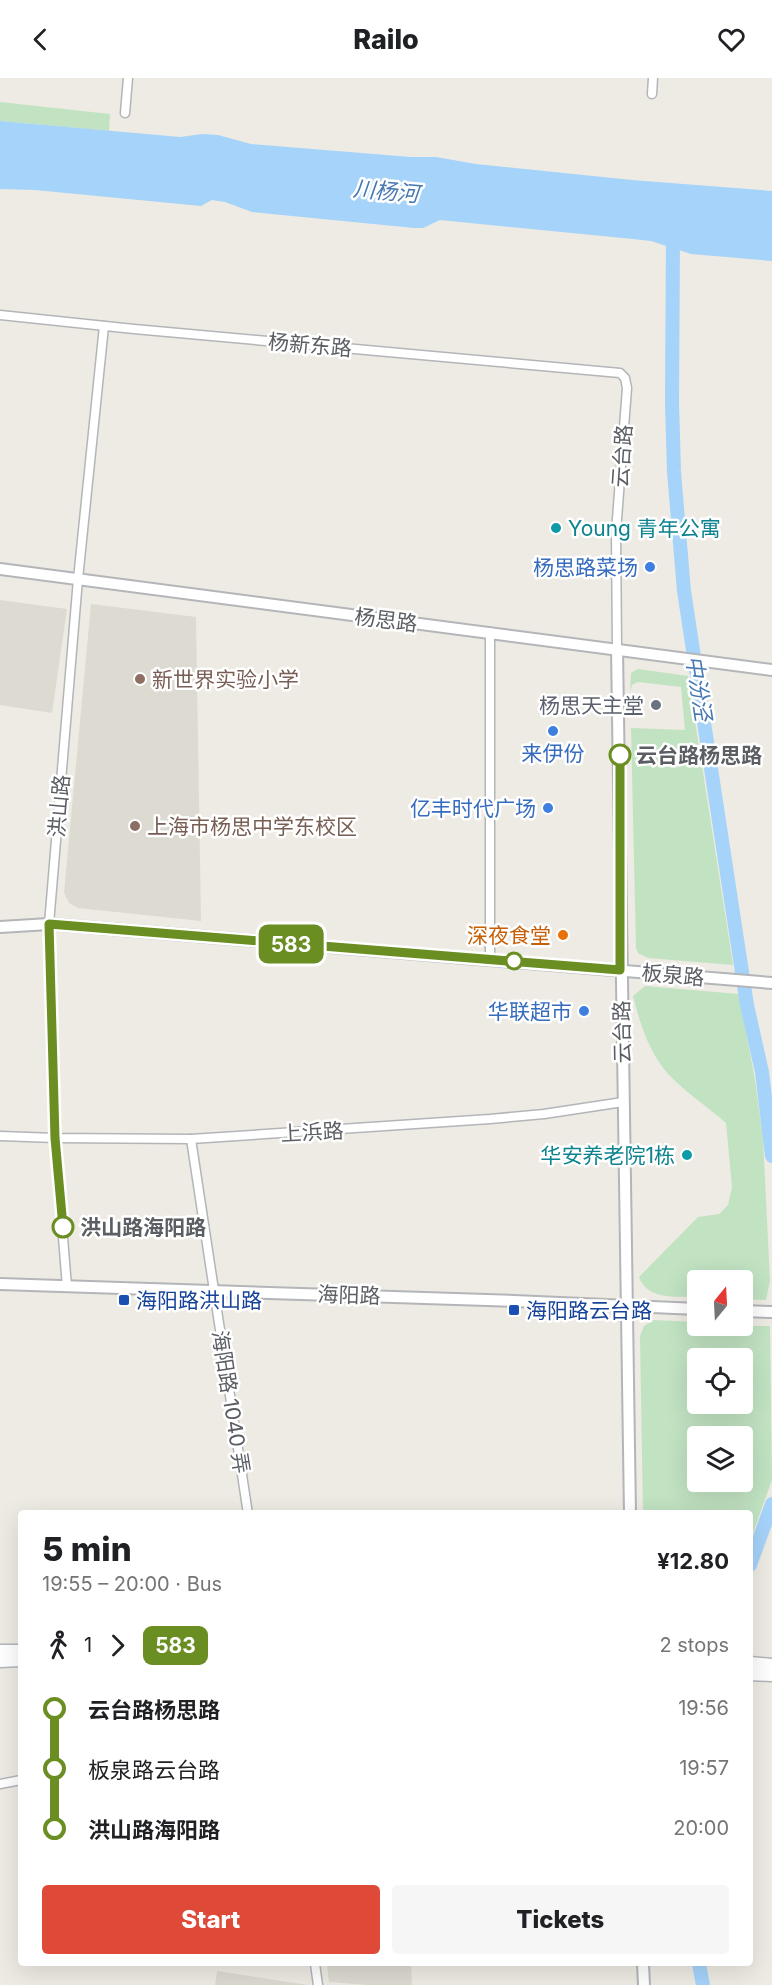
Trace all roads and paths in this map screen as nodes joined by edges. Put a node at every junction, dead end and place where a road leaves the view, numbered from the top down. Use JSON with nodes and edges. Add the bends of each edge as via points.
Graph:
{"nodes":[{"id":1,"x":128,"y":78,"type":"edge"},
{"id":2,"x":654,"y":78,"type":"edge"},
{"id":3,"x":652,"y":94,"type":"dead end"},
{"id":4,"x":125,"y":113,"type":"dead end"},
{"id":5,"x":0,"y":315,"type":"edge"},
{"id":6,"x":104,"y":326,"type":"junction"},
{"id":7,"x":620,"y":373,"type":"joint"},
{"id":8,"x":0,"y":569,"type":"edge"},
{"id":9,"x":78,"y":579,"type":"junction"},
{"id":10,"x":490,"y":632,"type":"junction"},
{"id":11,"x":617,"y":649,"type":"junction"},
{"id":12,"x":772,"y":670,"type":"edge"},
{"id":13,"x":49,"y":924,"type":"junction"},
{"id":14,"x":0,"y":927,"type":"edge"},
{"id":15,"x":490,"y":960,"type":"junction"},
{"id":16,"x":620,"y":970,"type":"junction"},
{"id":17,"x":772,"y":983,"type":"edge"},
{"id":18,"x":623,"y":1102,"type":"junction"},
{"id":19,"x":0,"y":1136,"type":"edge"},
{"id":20,"x":55,"y":1138,"type":"junction"},
{"id":21,"x":191,"y":1139,"type":"junction"},
{"id":22,"x":0,"y":1284,"type":"edge"},
{"id":23,"x":67,"y":1287,"type":"junction"},
{"id":24,"x":214,"y":1291,"type":"junction"},
{"id":25,"x":626,"y":1307,"type":"junction"},
{"id":26,"x":687,"y":1309,"type":"edge"},
{"id":27,"x":247,"y":1510,"type":"edge"},
{"id":28,"x":630,"y":1510,"type":"edge"},
{"id":29,"x":0,"y":1651,"type":"edge"},
{"id":30,"x":18,"y":1651,"type":"edge"},
{"id":31,"x":18,"y":1660,"type":"edge"},
{"id":32,"x":0,"y":1661,"type":"edge"},
{"id":33,"x":753,"y":1664,"type":"edge"},
{"id":34,"x":772,"y":1665,"type":"edge"},
{"id":35,"x":753,"y":1674,"type":"edge"},
{"id":36,"x":772,"y":1675,"type":"edge"},
{"id":37,"x":18,"y":1781,"type":"edge"},
{"id":38,"x":0,"y":1784,"type":"edge"},
{"id":39,"x":315,"y":1966,"type":"edge"},
{"id":40,"x":643,"y":1966,"type":"edge"},
{"id":41,"x":318,"y":1985,"type":"edge"},
{"id":42,"x":644,"y":1985,"type":"edge"}],
"edges":[{"from":1,"to":4,"type":"street"},
{"from":2,"to":3,"type":"street"},
{"from":5,"to":6,"type":"street","name":"杨新东路"},
{"from":6,"to":7,"type":"street","name":"杨新东路"},
{"from":6,"to":9,"type":"street","name":"洪山路"},
{"from":7,"to":11,"type":"street","name":"云台路","via":[[627,388],[616,532]]},
{"from":8,"to":9,"type":"street","name":"杨思路"},
{"from":9,"to":10,"type":"street","name":"杨思路"},
{"from":9,"to":13,"type":"street","name":"洪山路"},
{"from":10,"to":11,"type":"street","name":"杨思路"},
{"from":10,"to":15,"type":"street"},
{"from":11,"to":12,"type":"street","name":"杨思路"},
{"from":11,"to":16,"type":"street","name":"云台路"},
{"from":13,"to":14,"type":"street","name":"板泉路"},
{"from":13,"to":15,"type":"street","name":"板泉路"},
{"from":13,"to":20,"type":"street","name":"洪山路"},
{"from":15,"to":16,"type":"street","name":"板泉路"},
{"from":16,"to":17,"type":"street","name":"板泉路"},
{"from":16,"to":18,"type":"street","name":"云台路"},
{"from":18,"to":21,"type":"street","name":"上浜路","via":[[490,1119]]},
{"from":18,"to":25,"type":"street","name":"云台路"},
{"from":19,"to":20,"type":"street","name":"上浜路"},
{"from":20,"to":21,"type":"street","name":"上浜路"},
{"from":20,"to":23,"type":"street","name":"洪山路"},
{"from":21,"to":24,"type":"street","name":"海阳路 1040 弄"},
{"from":22,"to":23,"type":"street","name":"海阳路"},
{"from":23,"to":24,"type":"street","name":"海阳路"},
{"from":24,"to":25,"type":"street","name":"海阳路"},
{"from":24,"to":27,"type":"street","name":"海阳路 1040 弄"},
{"from":25,"to":26,"type":"street","name":"海阳路"},
{"from":25,"to":28,"type":"street","name":"云台路"},
{"from":29,"to":30,"type":"main road"},
{"from":31,"to":32,"type":"main road"},
{"from":33,"to":34,"type":"main road"},
{"from":35,"to":36,"type":"main road"},
{"from":37,"to":38,"type":"street"},
{"from":39,"to":41,"type":"street"},
{"from":40,"to":42,"type":"street"}]}
